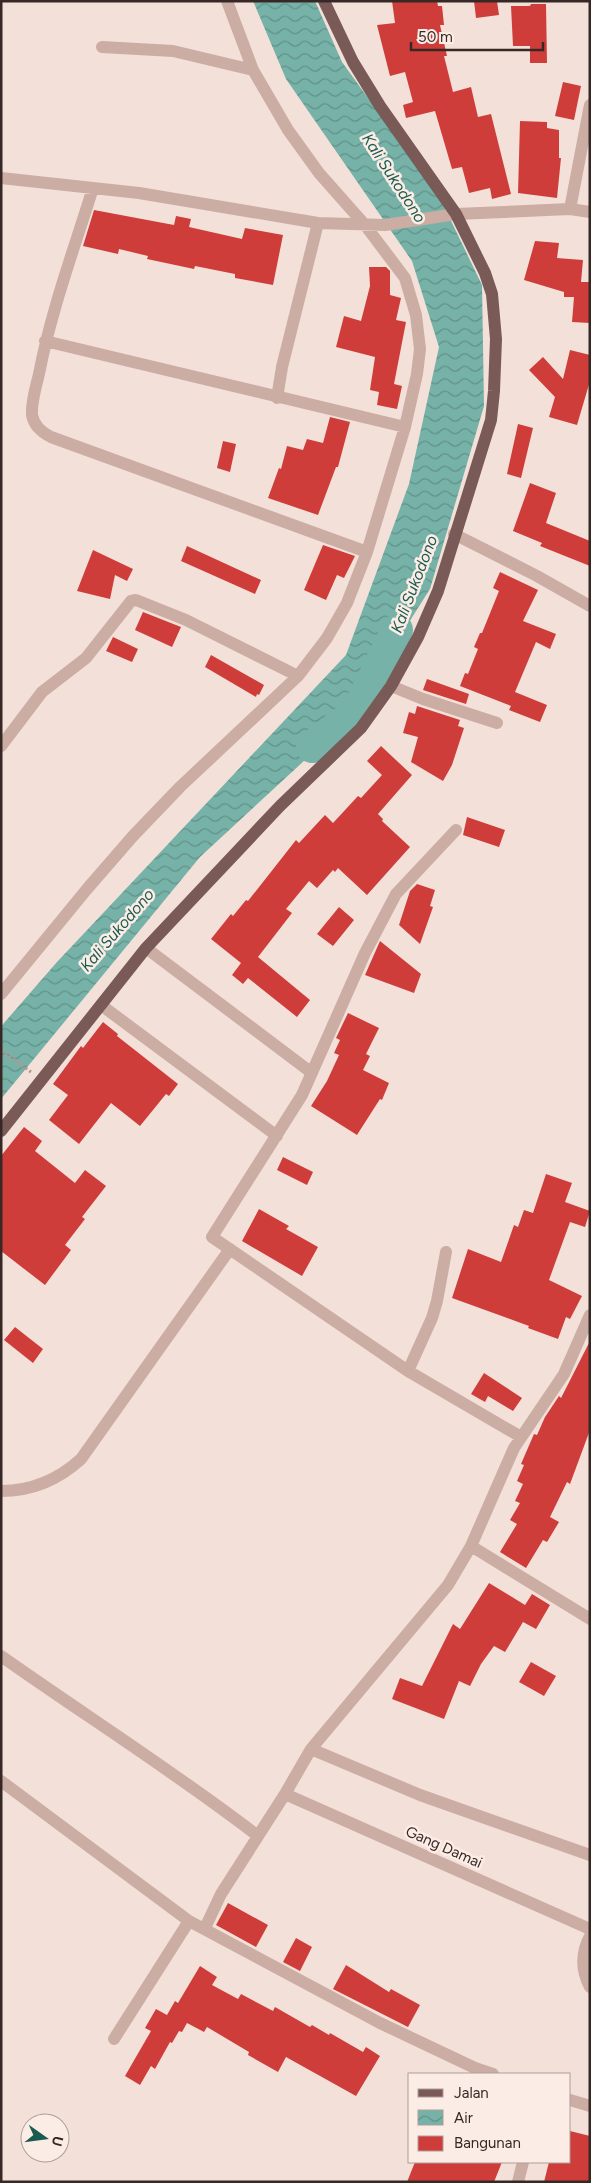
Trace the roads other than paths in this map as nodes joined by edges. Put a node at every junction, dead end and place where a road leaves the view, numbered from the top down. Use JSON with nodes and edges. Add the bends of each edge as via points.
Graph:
{"nodes":[{"id":1,"x":227,"y":1,"type":"edge"},
{"id":2,"x":324,"y":1,"type":"edge"},
{"id":3,"x":102,"y":47,"type":"dead end"},
{"id":4,"x":253,"y":70,"type":"junction"},
{"id":5,"x":590,"y":105,"type":"edge"},
{"id":6,"x":1,"y":178,"type":"edge"},
{"id":7,"x":93,"y":188,"type":"junction"},
{"id":8,"x":570,"y":209,"type":"junction"},
{"id":9,"x":590,"y":212,"type":"edge"},
{"id":10,"x":453,"y":215,"type":"junction"},
{"id":11,"x":318,"y":223,"type":"junction"},
{"id":12,"x":365,"y":225,"type":"junction"},
{"id":13,"x":45,"y":341,"type":"junction"},
{"id":14,"x":277,"y":398,"type":"junction"},
{"id":15,"x":405,"y":427,"type":"junction"},
{"id":16,"x":454,"y":534,"type":"junction"},
{"id":17,"x":367,"y":552,"type":"junction"},
{"id":18,"x":590,"y":606,"type":"edge"},
{"id":19,"x":298,"y":676,"type":"junction"},
{"id":20,"x":391,"y":686,"type":"junction"},
{"id":21,"x":497,"y":723,"type":"dead end"},
{"id":22,"x":1,"y":746,"type":"edge"},
{"id":23,"x":456,"y":830,"type":"dead end"},
{"id":24,"x":146,"y":948,"type":"junction"},
{"id":25,"x":1,"y":994,"type":"edge"},
{"id":26,"x":101,"y":1005,"type":"junction"},
{"id":27,"x":312,"y":1073,"type":"junction"},
{"id":28,"x":1,"y":1131,"type":"edge"},
{"id":29,"x":277,"y":1136,"type":"junction"},
{"id":30,"x":230,"y":1249,"type":"junction"},
{"id":31,"x":446,"y":1252,"type":"dead end"},
{"id":32,"x":590,"y":1316,"type":"edge"},
{"id":33,"x":408,"y":1371,"type":"junction"},
{"id":34,"x":521,"y":1437,"type":"junction"},
{"id":35,"x":1,"y":1490,"type":"edge"},
{"id":36,"x":471,"y":1546,"type":"junction"},
{"id":37,"x":590,"y":1619,"type":"edge"},
{"id":38,"x":1,"y":1656,"type":"edge"},
{"id":39,"x":311,"y":1749,"type":"junction"},
{"id":40,"x":1,"y":1781,"type":"edge"},
{"id":41,"x":285,"y":1794,"type":"junction"},
{"id":42,"x":258,"y":1836,"type":"junction"},
{"id":43,"x":590,"y":1855,"type":"edge"},
{"id":44,"x":189,"y":1921,"type":"junction"},
{"id":45,"x":205,"y":1928,"type":"junction"},
{"id":46,"x":590,"y":1929,"type":"edge"},
{"id":47,"x":590,"y":1936,"type":"edge"},
{"id":48,"x":590,"y":1987,"type":"edge"},
{"id":49,"x":114,"y":2039,"type":"dead end"},
{"id":50,"x":490,"y":2073,"type":"edge"},
{"id":51,"x":571,"y":2100,"type":"edge"},
{"id":52,"x":590,"y":2106,"type":"edge"},
{"id":53,"x":523,"y":2163,"type":"edge"},
{"id":54,"x":518,"y":2182,"type":"edge"}],
"edges":[{"from":1,"to":4,"type":"street"},
{"from":2,"to":10,"type":"main road","via":[[353,62]]},
{"from":3,"to":4,"type":"street","via":[[173,51]]},
{"from":4,"to":12,"type":"street","via":[[319,173]]},
{"from":5,"to":8,"type":"street"},
{"from":6,"to":7,"type":"street"},
{"from":7,"to":11,"type":"street"},
{"from":7,"to":13,"type":"street"},
{"from":8,"to":9,"type":"street"},
{"from":8,"to":10,"type":"street"},
{"from":10,"to":12,"type":"street"},
{"from":10,"to":16,"type":"main road","via":[[492,294],[496,356],[491,420]]},
{"from":11,"to":12,"type":"street"},
{"from":11,"to":14,"type":"street"},
{"from":12,"to":15,"type":"street","via":[[405,278],[416,315],[420,350]]},
{"from":13,"to":14,"type":"street"},
{"from":13,"to":17,"type":"street","via":[[32,415],[42,432]]},
{"from":14,"to":15,"type":"street"},
{"from":15,"to":17,"type":"street"},
{"from":16,"to":18,"type":"street"},
{"from":16,"to":20,"type":"main road","via":[[438,591]]},
{"from":17,"to":19,"type":"street","via":[[339,620]]},
{"from":19,"to":22,"type":"street","via":[[186,620],[136,600],[131,601],[86,658],[42,692]]},
{"from":19,"to":25,"type":"street","via":[[133,836]]},
{"from":20,"to":21,"type":"street"},
{"from":20,"to":24,"type":"main road","via":[[361,728],[280,806]]},
{"from":23,"to":27,"type":"street","via":[[396,894],[365,953]]},
{"from":24,"to":26,"type":"main road"},
{"from":24,"to":27,"type":"street"},
{"from":26,"to":28,"type":"main road"},
{"from":26,"to":29,"type":"street"},
{"from":27,"to":29,"type":"street"},
{"from":29,"to":30,"type":"street","via":[[212,1237]]},
{"from":30,"to":33,"type":"street"},
{"from":30,"to":35,"type":"street","via":[[81,1459],[45,1483]]},
{"from":31,"to":33,"type":"street","via":[[432,1318]]},
{"from":32,"to":34,"type":"street","via":[[564,1374]]},
{"from":33,"to":34,"type":"street"},
{"from":34,"to":36,"type":"street"},
{"from":36,"to":37,"type":"street"},
{"from":36,"to":39,"type":"street","via":[[448,1585]]},
{"from":38,"to":42,"type":"street","via":[[204,1794]]},
{"from":39,"to":41,"type":"street"},
{"from":39,"to":43,"type":"street","via":[[420,1795]]},
{"from":40,"to":44,"type":"street"},
{"from":41,"to":42,"type":"street"},
{"from":41,"to":46,"type":"street","name":"Gang Damai"},
{"from":42,"to":45,"type":"street","via":[[221,1894]]},
{"from":44,"to":45,"type":"street"},
{"from":44,"to":49,"type":"street"},
{"from":45,"to":50,"type":"street","via":[[380,2023]]},
{"from":47,"to":48,"type":"street","via":[[582,1962]]},
{"from":51,"to":52,"type":"street"},
{"from":53,"to":54,"type":"street"}]}
